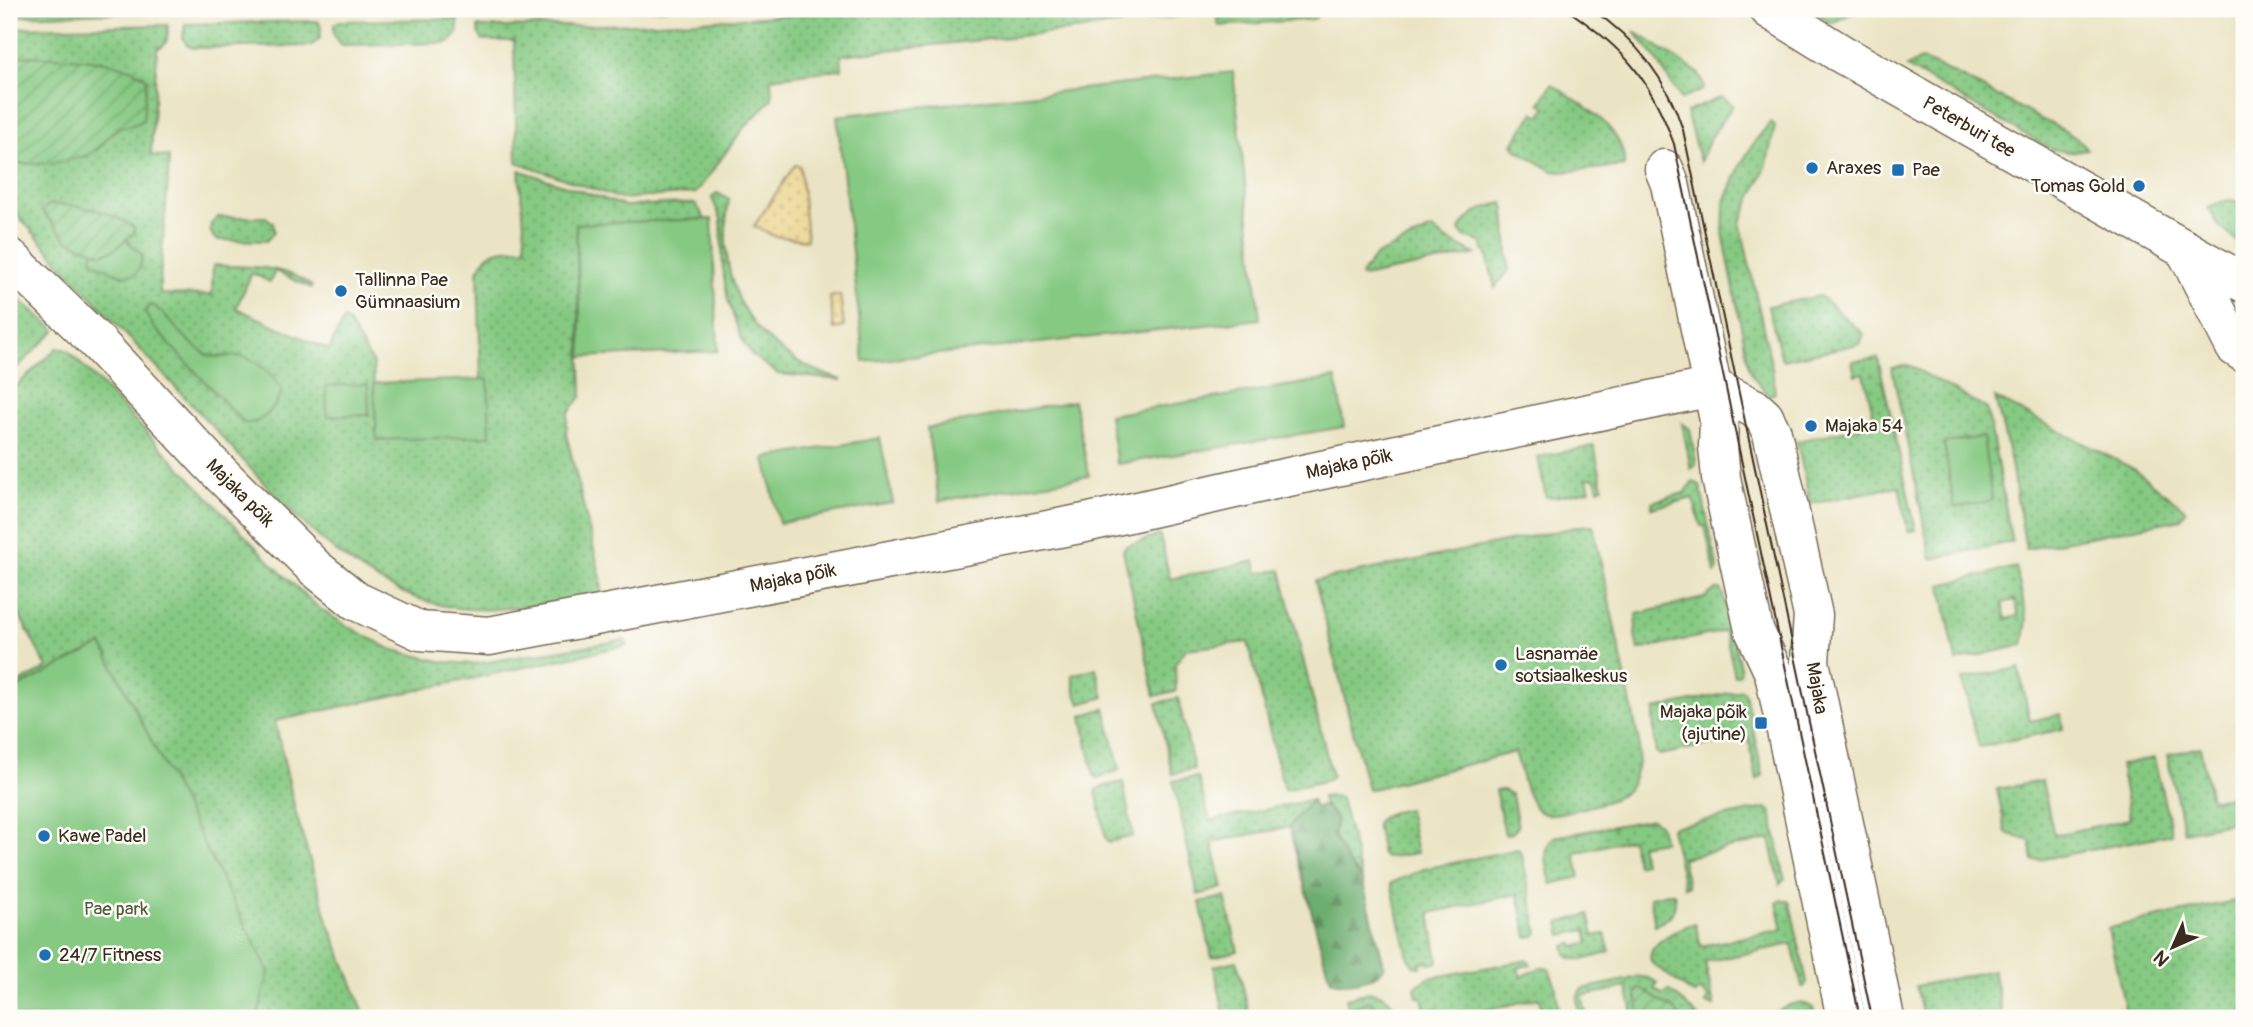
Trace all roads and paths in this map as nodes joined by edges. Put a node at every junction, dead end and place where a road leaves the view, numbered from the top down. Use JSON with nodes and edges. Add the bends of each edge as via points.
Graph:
{"nodes":[{"id":1,"x":1769,"y":9,"type":"edge"},
{"id":2,"x":1664,"y":169,"type":"dead end"},
{"id":3,"x":2185,"y":249,"type":"junction"},
{"id":4,"x":9,"y":257,"type":"edge"},
{"id":5,"x":2244,"y":283,"type":"edge"},
{"id":6,"x":2240,"y":350,"type":"edge"},
{"id":7,"x":1723,"y":392,"type":"junction"},
{"id":8,"x":1846,"y":1018,"type":"edge"},
{"id":9,"x":1885,"y":1018,"type":"edge"}],
"edges":[{"from":1,"to":3,"type":"main road","name":"Peterburi tee"},
{"from":2,"to":7,"type":"main road","name":"Majaka"},
{"from":3,"to":5,"type":"main road","name":"Peterburi tee"},
{"from":3,"to":6,"type":"main road"},
{"from":4,"to":7,"type":"main road","name":"Majaka põik","via":[[314,568],[356,601],[420,631],[489,636],[1085,523],[1270,481]]},
{"from":7,"to":8,"type":"main road","name":"Majaka","via":[[1718,446],[1721,478],[1754,630],[1774,673]]},
{"from":7,"to":9,"type":"main road","name":"Majaka","via":[[1763,417],[1777,446],[1814,615],[1810,662]]}]}
